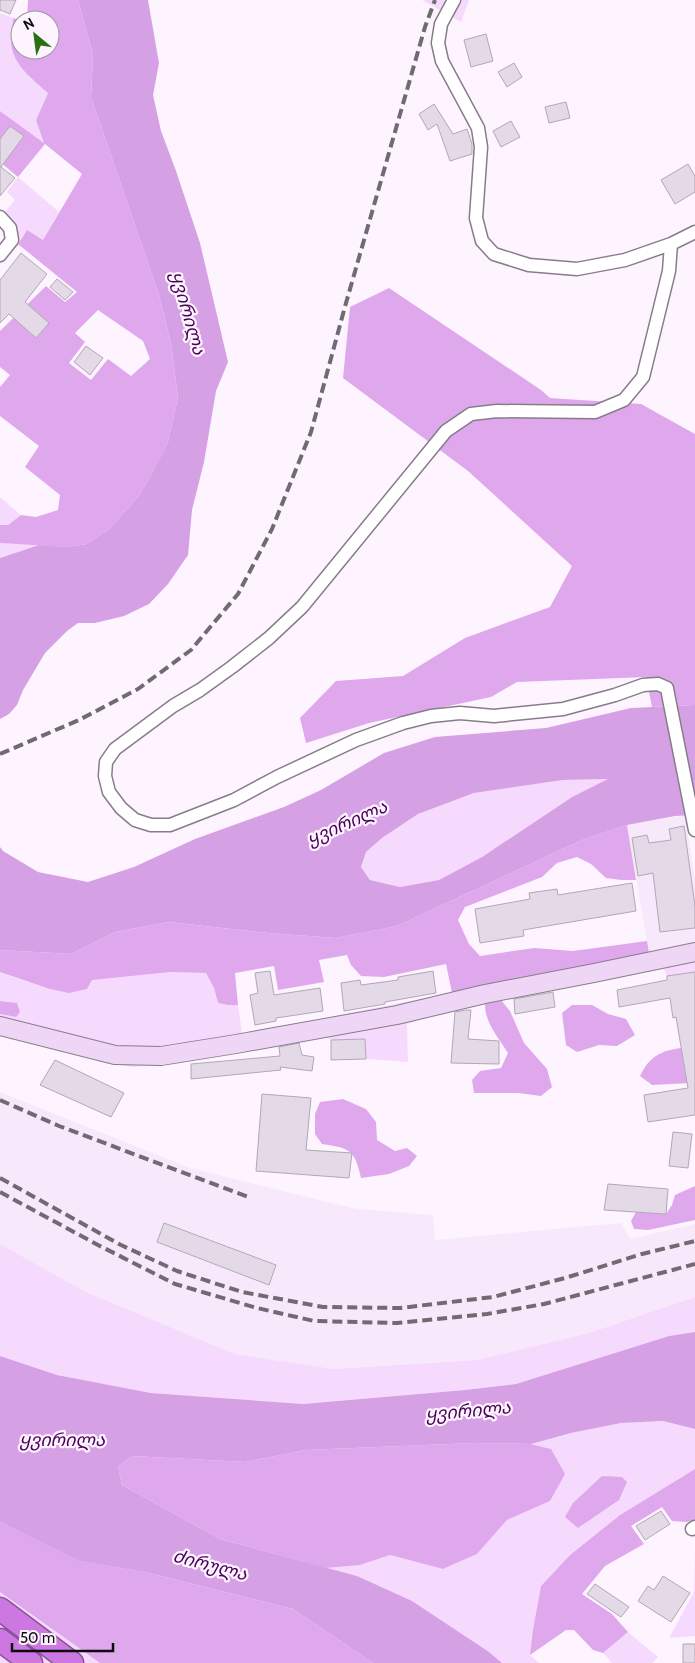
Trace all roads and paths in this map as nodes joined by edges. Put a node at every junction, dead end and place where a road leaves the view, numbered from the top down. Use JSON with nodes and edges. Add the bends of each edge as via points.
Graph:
{"nodes":[{"id":1,"x":454,"y":0,"type":"edge"},
{"id":2,"x":0,"y":217,"type":"edge"},
{"id":3,"x":695,"y":232,"type":"edge"},
{"id":4,"x":671,"y":244,"type":"junction"},
{"id":5,"x":0,"y":255,"type":"edge"},
{"id":6,"x":695,"y":830,"type":"edge"},
{"id":7,"x":695,"y":952,"type":"edge"},
{"id":8,"x":0,"y":1026,"type":"edge"},
{"id":9,"x":0,"y":1609,"type":"edge"},
{"id":10,"x":0,"y":1640,"type":"edge"},
{"id":11,"x":31,"y":1663,"type":"edge"},
{"id":12,"x":72,"y":1663,"type":"edge"}],
"edges":[{"from":1,"to":4,"type":"street","via":[[441,24],[438,43],[442,61],[478,128],[481,147],[476,218],[482,241],[494,254],[529,265],[577,269],[625,260]]},
{"from":2,"to":5,"type":"street","via":[[10,228],[12,240]]},
{"from":3,"to":4,"type":"street"},
{"from":4,"to":6,"type":"street","via":[[669,271],[643,377],[624,400],[595,412],[497,411],[471,414],[446,430],[289,621],[232,668],[115,748],[106,762],[105,776],[109,792],[135,820],[151,825],[170,825],[234,800],[348,744],[412,721],[460,713],[494,716],[563,709],[643,685],[658,684],[667,688]]},
{"from":7,"to":8,"type":"street","via":[[484,994],[397,1015],[162,1056],[115,1055]]},
{"from":9,"to":12,"type":"highway"},
{"from":10,"to":11,"type":"highway"}]}
